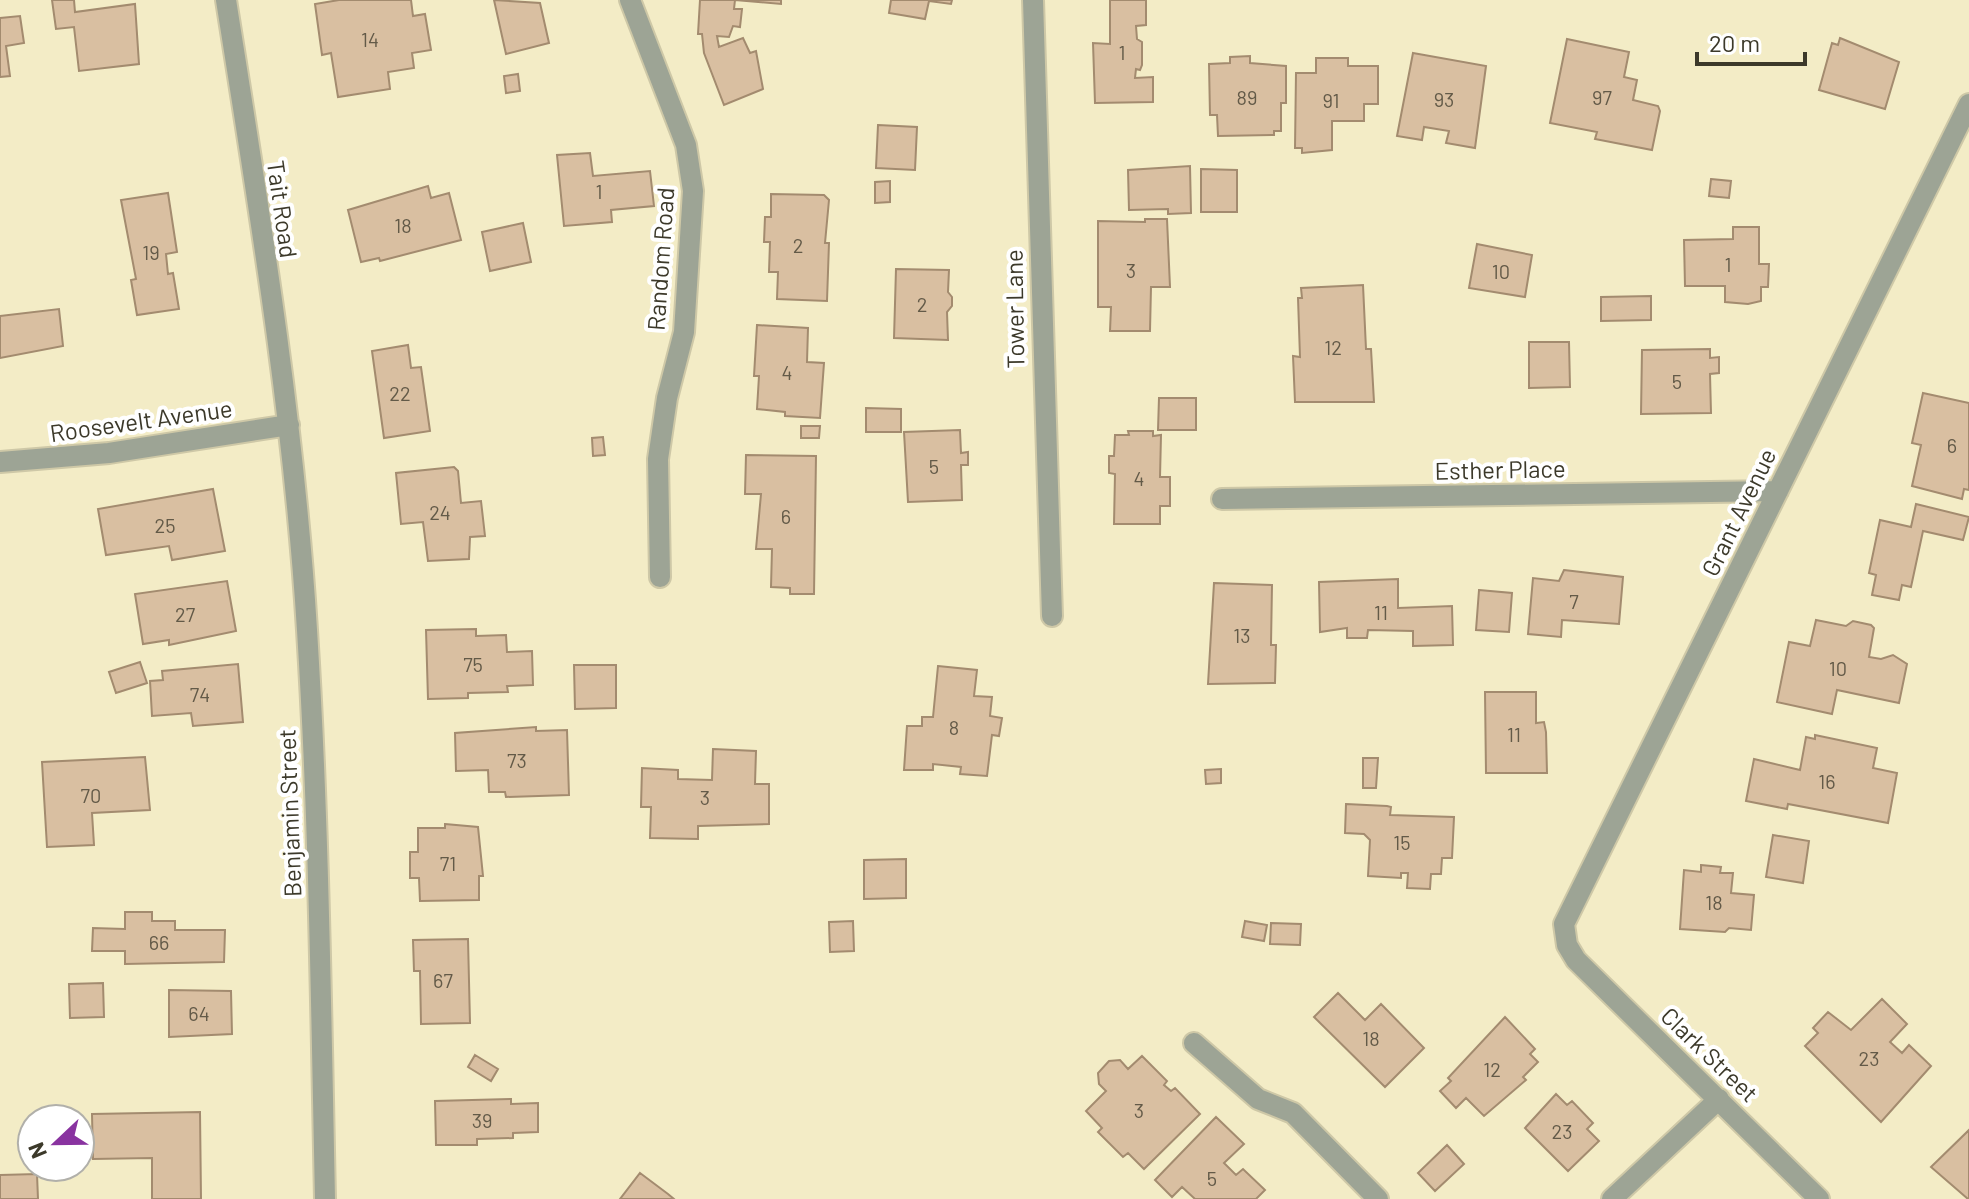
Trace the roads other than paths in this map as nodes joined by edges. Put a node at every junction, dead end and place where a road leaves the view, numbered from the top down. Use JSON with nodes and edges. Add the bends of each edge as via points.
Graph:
{"nodes":[{"id":1,"x":226,"y":0,"type":"edge"},
{"id":2,"x":630,"y":0,"type":"edge"},
{"id":3,"x":1033,"y":0,"type":"edge"},
{"id":4,"x":1969,"y":104,"type":"edge"},
{"id":5,"x":289,"y":425,"type":"junction"},
{"id":6,"x":0,"y":462,"type":"edge"},
{"id":7,"x":1778,"y":491,"type":"junction"},
{"id":8,"x":1222,"y":499,"type":"dead end"},
{"id":9,"x":660,"y":577,"type":"dead end"},
{"id":10,"x":1052,"y":616,"type":"dead end"},
{"id":11,"x":1567,"y":945,"type":"joint"},
{"id":12,"x":1194,"y":1043,"type":"dead end"},
{"id":13,"x":1719,"y":1099,"type":"junction"},
{"id":14,"x":325,"y":1198,"type":"edge"},
{"id":15,"x":332,"y":1199,"type":"edge"},
{"id":16,"x":1378,"y":1199,"type":"edge"},
{"id":17,"x":1612,"y":1199,"type":"edge"},
{"id":18,"x":1819,"y":1199,"type":"edge"}],
"edges":[{"from":1,"to":5,"type":"street","name":"Tait Road"},
{"from":2,"to":9,"type":"street","name":"Random Road","via":[[686,145],[693,191],[684,332],[658,459]]},
{"from":3,"to":10,"type":"street","name":"Tower Lane"},
{"from":4,"to":7,"type":"street","name":"Grant Avenue"},
{"from":5,"to":6,"type":"street","name":"Roosevelt Avenue","via":[[109,453]]},
{"from":5,"to":14,"type":"street","name":"Benjamin Street","via":[[308,644]]},
{"from":7,"to":8,"type":"street","name":"Esther Place"},
{"from":7,"to":11,"type":"street","name":"Grant Avenue","via":[[1569,911],[1564,924]]},
{"from":11,"to":13,"type":"street","name":"Clark Street","via":[[1576,960]]},
{"from":12,"to":16,"type":"street","via":[[1258,1099],[1293,1113]]},
{"from":13,"to":17,"type":"street"},
{"from":13,"to":18,"type":"street","name":"Clark Street"},
{"from":14,"to":15,"type":"street"}]}
